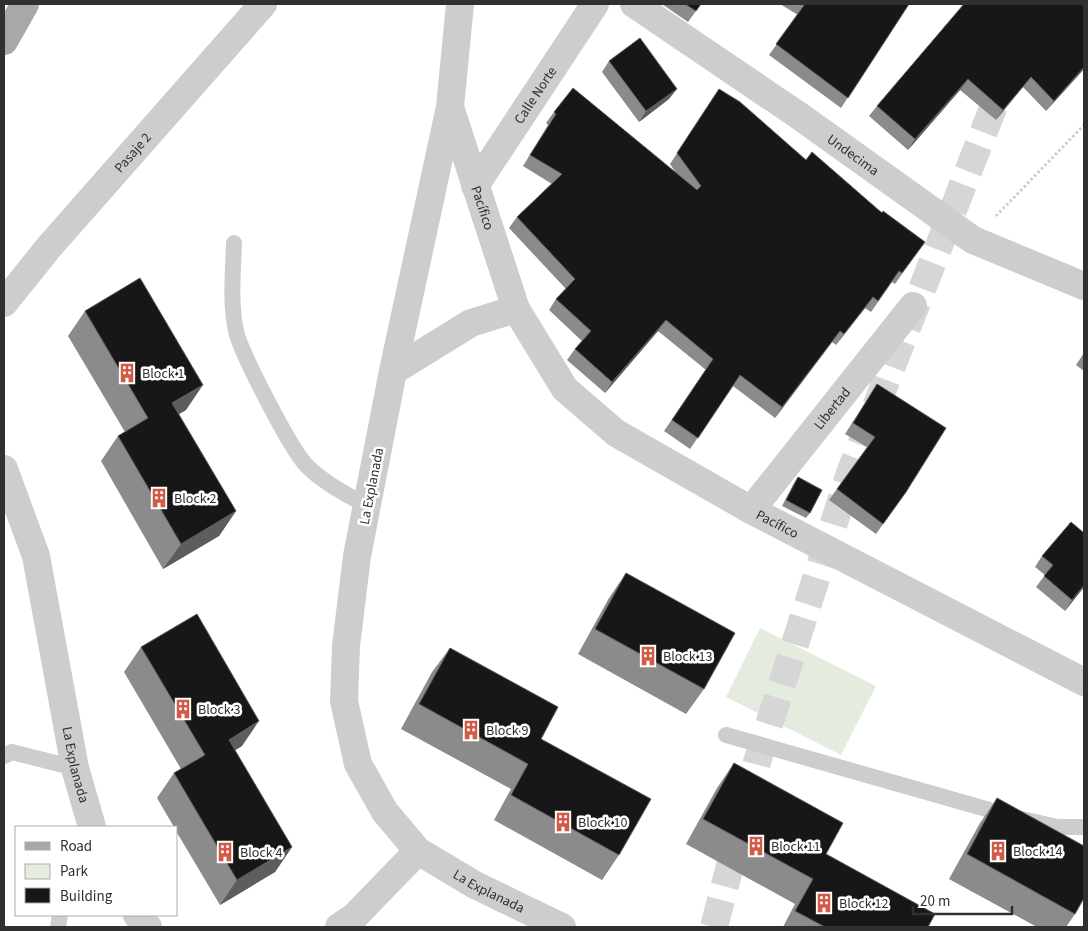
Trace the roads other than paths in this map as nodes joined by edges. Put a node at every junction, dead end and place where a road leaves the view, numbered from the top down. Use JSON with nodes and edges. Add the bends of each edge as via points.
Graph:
{"nodes":[{"id":1,"x":25,"y":4,"type":"edge"},
{"id":2,"x":263,"y":4,"type":"edge"},
{"id":3,"x":460,"y":4,"type":"edge"},
{"id":4,"x":595,"y":4,"type":"edge"},
{"id":5,"x":634,"y":4,"type":"edge"},
{"id":6,"x":4,"y":42,"type":"edge"},
{"id":7,"x":450,"y":107,"type":"junction"},
{"id":8,"x":475,"y":186,"type":"junction"},
{"id":9,"x":234,"y":243,"type":"dead end"},
{"id":10,"x":1084,"y":286,"type":"edge"},
{"id":11,"x":4,"y":303,"type":"edge"},
{"id":12,"x":914,"y":306,"type":"dead end"},
{"id":13,"x":516,"y":309,"type":"junction"},
{"id":14,"x":393,"y":371,"type":"junction"},
{"id":15,"x":4,"y":469,"type":"edge"},
{"id":16,"x":367,"y":506,"type":"junction"},
{"id":17,"x":751,"y":510,"type":"junction"},
{"id":18,"x":1084,"y":682,"type":"edge"},
{"id":19,"x":726,"y":734,"type":"dead end"},
{"id":20,"x":4,"y":756,"type":"edge"},
{"id":21,"x":75,"y":768,"type":"junction"},
{"id":22,"x":92,"y":826,"type":"edge"},
{"id":23,"x":1084,"y":827,"type":"edge"},
{"id":24,"x":418,"y":850,"type":"junction"},
{"id":25,"x":138,"y":916,"type":"edge"},
{"id":26,"x":148,"y":927,"type":"edge"},
{"id":27,"x":339,"y":927,"type":"edge"},
{"id":28,"x":562,"y":927,"type":"edge"}],
"edges":[{"from":1,"to":6,"type":"main road"},
{"from":2,"to":11,"type":"street","name":"Pasaje 2","via":[[49,247]]},
{"from":3,"to":7,"type":"street","name":"La Explanada"},
{"from":4,"to":8,"type":"street","name":"Calle Norte"},
{"from":5,"to":10,"type":"street","name":"Undecima","via":[[798,115],[973,240]]},
{"from":7,"to":8,"type":"street","name":"Pacífico"},
{"from":7,"to":14,"type":"street","name":"La Explanada"},
{"from":8,"to":13,"type":"street","name":"Pacífico"},
{"from":9,"to":16,"type":"lane","via":[[233,315],[248,359],[306,465],[327,483]]},
{"from":12,"to":17,"type":"street","name":"Libertad"},
{"from":13,"to":14,"type":"street","via":[[472,323]]},
{"from":13,"to":17,"type":"street","name":"Pacífico","via":[[566,389],[616,433]]},
{"from":14,"to":16,"type":"street","name":"La Explanada"},
{"from":15,"to":21,"type":"street","name":"La Explanada","via":[[36,556]]},
{"from":16,"to":24,"type":"street","name":"La Explanada","via":[[346,646],[344,701],[358,764],[385,812]]},
{"from":17,"to":18,"type":"street","name":"Pacífico"},
{"from":19,"to":23,"type":"lane","via":[[1018,818],[1057,827]]},
{"from":20,"to":21,"type":"lane","via":[[12,752]]},
{"from":21,"to":22,"type":"street","name":"La Explanada"},
{"from":24,"to":27,"type":"street","via":[[354,917]]},
{"from":24,"to":28,"type":"street","name":"La Explanada","via":[[475,885]]},
{"from":25,"to":26,"type":"street"}]}
